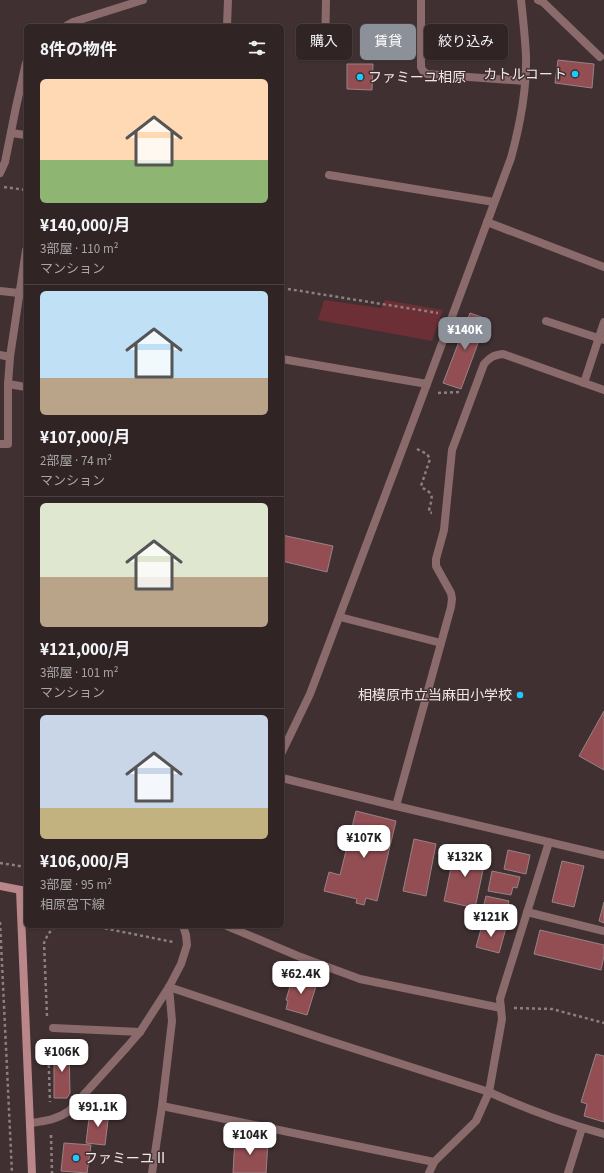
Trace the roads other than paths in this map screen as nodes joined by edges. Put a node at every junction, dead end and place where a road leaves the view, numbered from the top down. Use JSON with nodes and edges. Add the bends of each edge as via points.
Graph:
{"nodes":[{"id":1,"x":143,"y":0,"type":"edge"},
{"id":2,"x":228,"y":0,"type":"edge"},
{"id":3,"x":326,"y":0,"type":"edge"},
{"id":4,"x":421,"y":0,"type":"edge"},
{"id":5,"x":521,"y":0,"type":"edge"},
{"id":6,"x":538,"y":0,"type":"edge"},
{"id":7,"x":70,"y":24,"type":"edge"},
{"id":8,"x":227,"y":24,"type":"edge"},
{"id":9,"x":326,"y":24,"type":"edge"},
{"id":10,"x":600,"y":56,"type":"dead end"},
{"id":11,"x":24,"y":72,"type":"edge"},
{"id":12,"x":525,"y":81,"type":"junction"},
{"id":13,"x":11,"y":133,"type":"junction"},
{"id":14,"x":24,"y":135,"type":"edge"},
{"id":15,"x":0,"y":173,"type":"edge"},
{"id":16,"x":329,"y":174,"type":"dead end"},
{"id":17,"x":494,"y":202,"type":"junction"},
{"id":18,"x":487,"y":222,"type":"junction"},
{"id":19,"x":24,"y":262,"type":"edge"},
{"id":20,"x":604,"y":267,"type":"edge"},
{"id":21,"x":0,"y":291,"type":"edge"},
{"id":22,"x":19,"y":293,"type":"junction"},
{"id":23,"x":546,"y":321,"type":"dead end"},
{"id":24,"x":604,"y":322,"type":"edge"},
{"id":25,"x":601,"y":339,"type":"edge"},
{"id":26,"x":0,"y":356,"type":"edge"},
{"id":27,"x":10,"y":357,"type":"junction"},
{"id":28,"x":284,"y":359,"type":"edge"},
{"id":29,"x":584,"y":383,"type":"junction"},
{"id":30,"x":8,"y":384,"type":"junction"},
{"id":31,"x":427,"y":384,"type":"junction"},
{"id":32,"x":24,"y":387,"type":"edge"},
{"id":33,"x":604,"y":390,"type":"edge"},
{"id":34,"x":0,"y":444,"type":"edge"},
{"id":35,"x":340,"y":617,"type":"junction"},
{"id":36,"x":441,"y":643,"type":"junction"},
{"id":37,"x":284,"y":748,"type":"edge"},
{"id":38,"x":284,"y":778,"type":"edge"},
{"id":39,"x":396,"y":806,"type":"junction"},
{"id":40,"x":549,"y":842,"type":"junction"},
{"id":41,"x":604,"y":855,"type":"edge"},
{"id":42,"x":0,"y":886,"type":"edge"},
{"id":43,"x":23,"y":890,"type":"edge"},
{"id":44,"x":527,"y":912,"type":"junction"},
{"id":45,"x":24,"y":923,"type":"edge"},
{"id":46,"x":24,"y":928,"type":"edge"},
{"id":47,"x":184,"y":928,"type":"edge"},
{"id":48,"x":232,"y":928,"type":"edge"},
{"id":49,"x":604,"y":931,"type":"edge"},
{"id":50,"x":169,"y":987,"type":"junction"},
{"id":51,"x":501,"y":1008,"type":"junction"},
{"id":52,"x":54,"y":1028,"type":"dead end"},
{"id":53,"x":140,"y":1032,"type":"junction"},
{"id":54,"x":489,"y":1092,"type":"junction"},
{"id":55,"x":162,"y":1106,"type":"junction"},
{"id":56,"x":30,"y":1123,"type":"junction"},
{"id":57,"x":582,"y":1128,"type":"junction"},
{"id":58,"x":604,"y":1134,"type":"edge"},
{"id":59,"x":434,"y":1162,"type":"junction"},
{"id":60,"x":32,"y":1173,"type":"edge"},
{"id":61,"x":152,"y":1173,"type":"edge"},
{"id":62,"x":429,"y":1173,"type":"edge"},
{"id":63,"x":568,"y":1173,"type":"edge"}],
"edges":[{"from":1,"to":7,"type":"street"},
{"from":2,"to":8,"type":"street"},
{"from":3,"to":9,"type":"street"},
{"from":4,"to":12,"type":"street","via":[[423,71],[427,74]]},
{"from":5,"to":12,"type":"street","via":[[526,55]]},
{"from":6,"to":10,"type":"street"},
{"from":11,"to":13,"type":"street"},
{"from":12,"to":17,"type":"street","via":[[517,137]]},
{"from":13,"to":14,"type":"street"},
{"from":13,"to":15,"type":"street"},
{"from":16,"to":17,"type":"street"},
{"from":17,"to":18,"type":"street"},
{"from":18,"to":20,"type":"street"},
{"from":18,"to":31,"type":"street"},
{"from":19,"to":22,"type":"street"},
{"from":21,"to":22,"type":"street"},
{"from":22,"to":27,"type":"street"},
{"from":23,"to":25,"type":"street"},
{"from":24,"to":25,"type":"street"},
{"from":25,"to":29,"type":"street"},
{"from":26,"to":27,"type":"street"},
{"from":27,"to":30,"type":"street"},
{"from":28,"to":31,"type":"street"},
{"from":29,"to":33,"type":"street"},
{"from":29,"to":36,"type":"street","via":[[503,354],[489,358],[484,364],[452,450],[444,530],[436,559],[436,566],[452,599]]},
{"from":30,"to":32,"type":"street"},
{"from":30,"to":34,"type":"street","via":[[8,444]]},
{"from":31,"to":35,"type":"street"},
{"from":35,"to":36,"type":"street"},
{"from":35,"to":37,"type":"street","via":[[310,694]]},
{"from":36,"to":39,"type":"street"},
{"from":38,"to":39,"type":"street"},
{"from":39,"to":40,"type":"street"},
{"from":40,"to":41,"type":"street"},
{"from":40,"to":44,"type":"street"},
{"from":42,"to":43,"type":"street"},
{"from":43,"to":45,"type":"street"},
{"from":44,"to":49,"type":"street"},
{"from":44,"to":51,"type":"street","via":[[500,999]]},
{"from":46,"to":56,"type":"street"},
{"from":47,"to":50,"type":"street","via":[[187,945]]},
{"from":48,"to":51,"type":"street","via":[[360,979]]},
{"from":50,"to":53,"type":"street"},
{"from":50,"to":54,"type":"street"},
{"from":50,"to":55,"type":"street","via":[[172,1020]]},
{"from":51,"to":54,"type":"street","via":[[502,1019]]},
{"from":52,"to":53,"type":"street"},
{"from":53,"to":56,"type":"street","via":[[69,1112],[50,1121]]},
{"from":54,"to":57,"type":"street"},
{"from":54,"to":59,"type":"street","via":[[476,1121]]},
{"from":55,"to":59,"type":"street"},
{"from":55,"to":61,"type":"street"},
{"from":56,"to":60,"type":"street"},
{"from":57,"to":58,"type":"street"},
{"from":57,"to":63,"type":"street"},
{"from":59,"to":62,"type":"street"}]}
